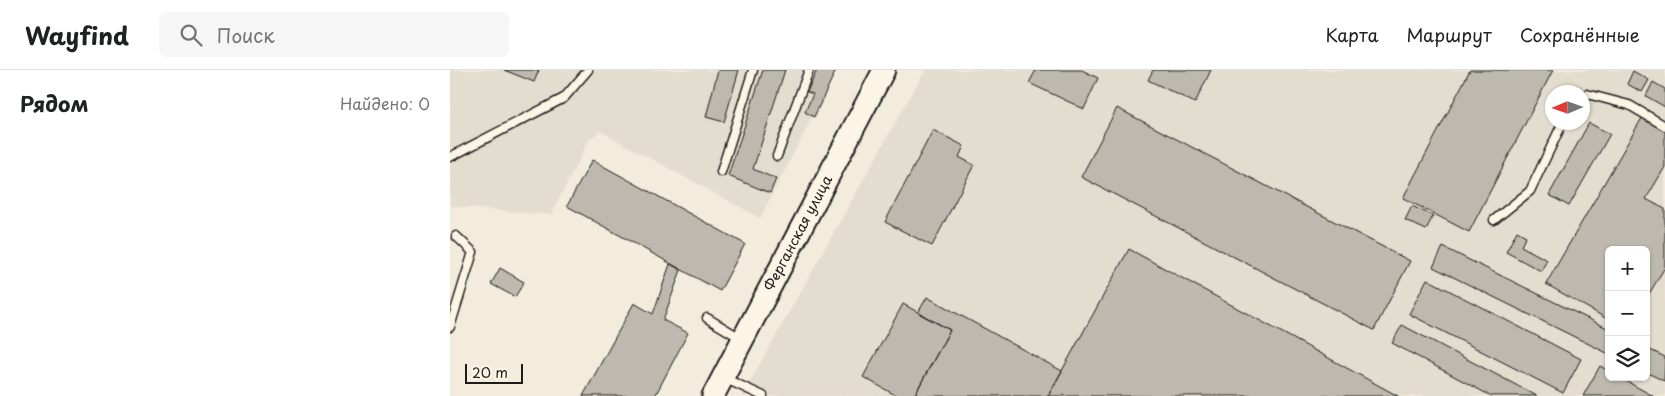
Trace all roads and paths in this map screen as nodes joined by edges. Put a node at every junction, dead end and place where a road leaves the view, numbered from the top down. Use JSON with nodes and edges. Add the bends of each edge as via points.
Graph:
{"nodes":[{"id":1,"x":588,"y":70,"type":"edge"},
{"id":2,"x":753,"y":70,"type":"edge"},
{"id":3,"x":809,"y":70,"type":"edge"},
{"id":4,"x":884,"y":70,"type":"edge"},
{"id":5,"x":1590,"y":95,"type":"edge"},
{"id":6,"x":1665,"y":126,"type":"edge"},
{"id":7,"x":1559,"y":130,"type":"edge"},
{"id":8,"x":777,"y":156,"type":"dead end"},
{"id":9,"x":450,"y":157,"type":"edge"},
{"id":10,"x":721,"y":172,"type":"dead end"},
{"id":11,"x":1494,"y":220,"type":"dead end"},
{"id":12,"x":456,"y":236,"type":"dead end"},
{"id":13,"x":707,"y":318,"type":"dead end"},
{"id":14,"x":450,"y":327,"type":"edge"},
{"id":15,"x":742,"y":340,"type":"junction"},
{"id":16,"x":722,"y":377,"type":"junction"},
{"id":17,"x":713,"y":396,"type":"edge"},
{"id":18,"x":763,"y":396,"type":"edge"}],
"edges":[{"from":1,"to":9,"type":"lane","via":[[564,98]]},
{"from":2,"to":10,"type":"lane"},
{"from":3,"to":8,"type":"lane"},
{"from":4,"to":15,"type":"street","name":"Ферганская улица"},
{"from":5,"to":6,"type":"lane","via":[[1629,106]]},
{"from":7,"to":11,"type":"lane","via":[[1530,191]]},
{"from":12,"to":14,"type":"lane","via":[[473,252]]},
{"from":13,"to":15,"type":"lane"},
{"from":15,"to":16,"type":"street","name":"Ферганская улица"},
{"from":16,"to":17,"type":"street","name":"Ферганская улица"},
{"from":16,"to":18,"type":"lane"}]}
